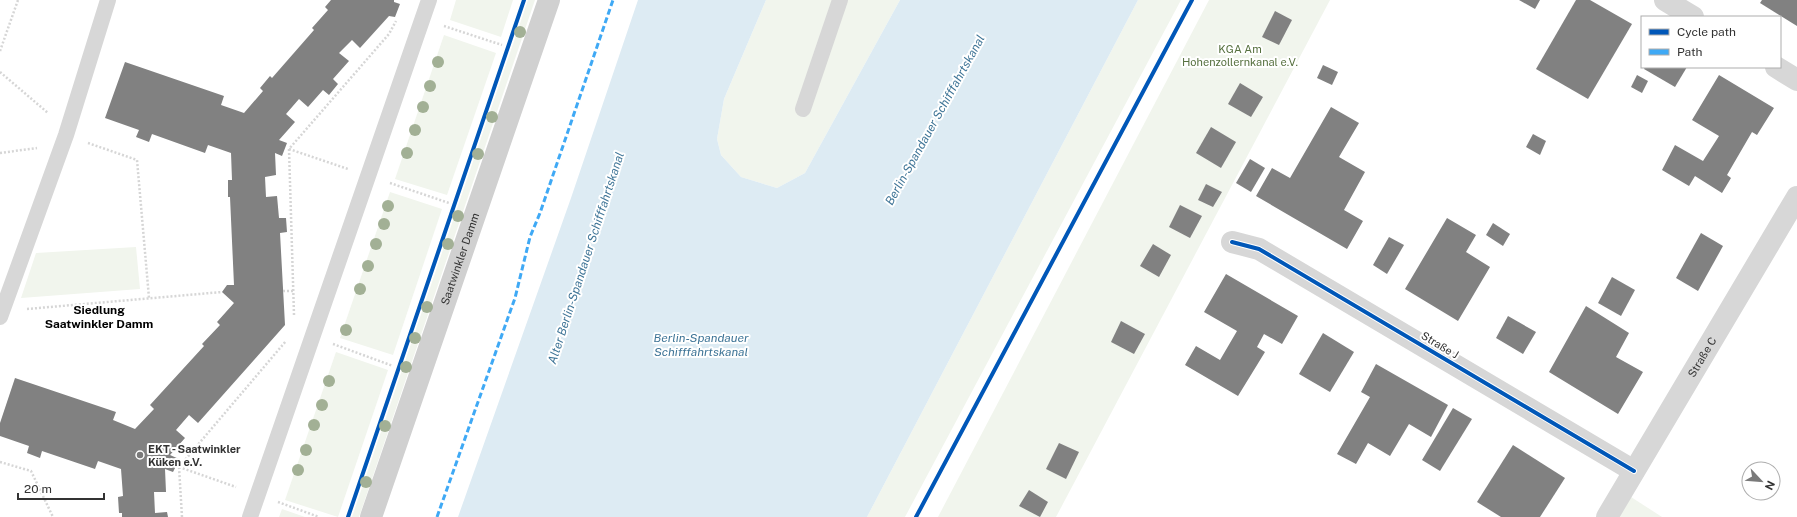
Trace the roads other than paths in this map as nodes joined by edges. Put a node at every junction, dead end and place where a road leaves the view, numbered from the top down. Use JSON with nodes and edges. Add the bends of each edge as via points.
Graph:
{"nodes":[{"id":1,"x":108,"y":0,"type":"edge"},
{"id":2,"x":429,"y":0,"type":"edge"},
{"id":3,"x":549,"y":0,"type":"edge"},
{"id":4,"x":840,"y":0,"type":"edge"},
{"id":5,"x":1665,"y":0,"type":"edge"},
{"id":6,"x":1691,"y":16,"type":"edge"},
{"id":7,"x":1778,"y":68,"type":"edge"},
{"id":8,"x":1797,"y":80,"type":"edge"},
{"id":9,"x":803,"y":109,"type":"dead end"},
{"id":10,"x":1797,"y":197,"type":"edge"},
{"id":11,"x":1232,"y":242,"type":"dead end"},
{"id":12,"x":1,"y":314,"type":"edge"},
{"id":13,"x":1634,"y":471,"type":"junction"},
{"id":14,"x":250,"y":517,"type":"edge"},
{"id":15,"x":371,"y":517,"type":"edge"},
{"id":16,"x":1607,"y":517,"type":"edge"}],
"edges":[{"from":1,"to":12,"type":"lane","via":[[66,135]]},
{"from":2,"to":14,"type":"lane"},
{"from":3,"to":15,"type":"main road","name":"Saatwinkler Damm"},
{"from":4,"to":9,"type":"lane"},
{"from":5,"to":6,"type":"street"},
{"from":7,"to":8,"type":"street"},
{"from":10,"to":13,"type":"street","name":"Straße C"},
{"from":11,"to":13,"type":"street","name":"Straße J","via":[[1259,249]]},
{"from":13,"to":16,"type":"street","name":"Straße C"}]}
